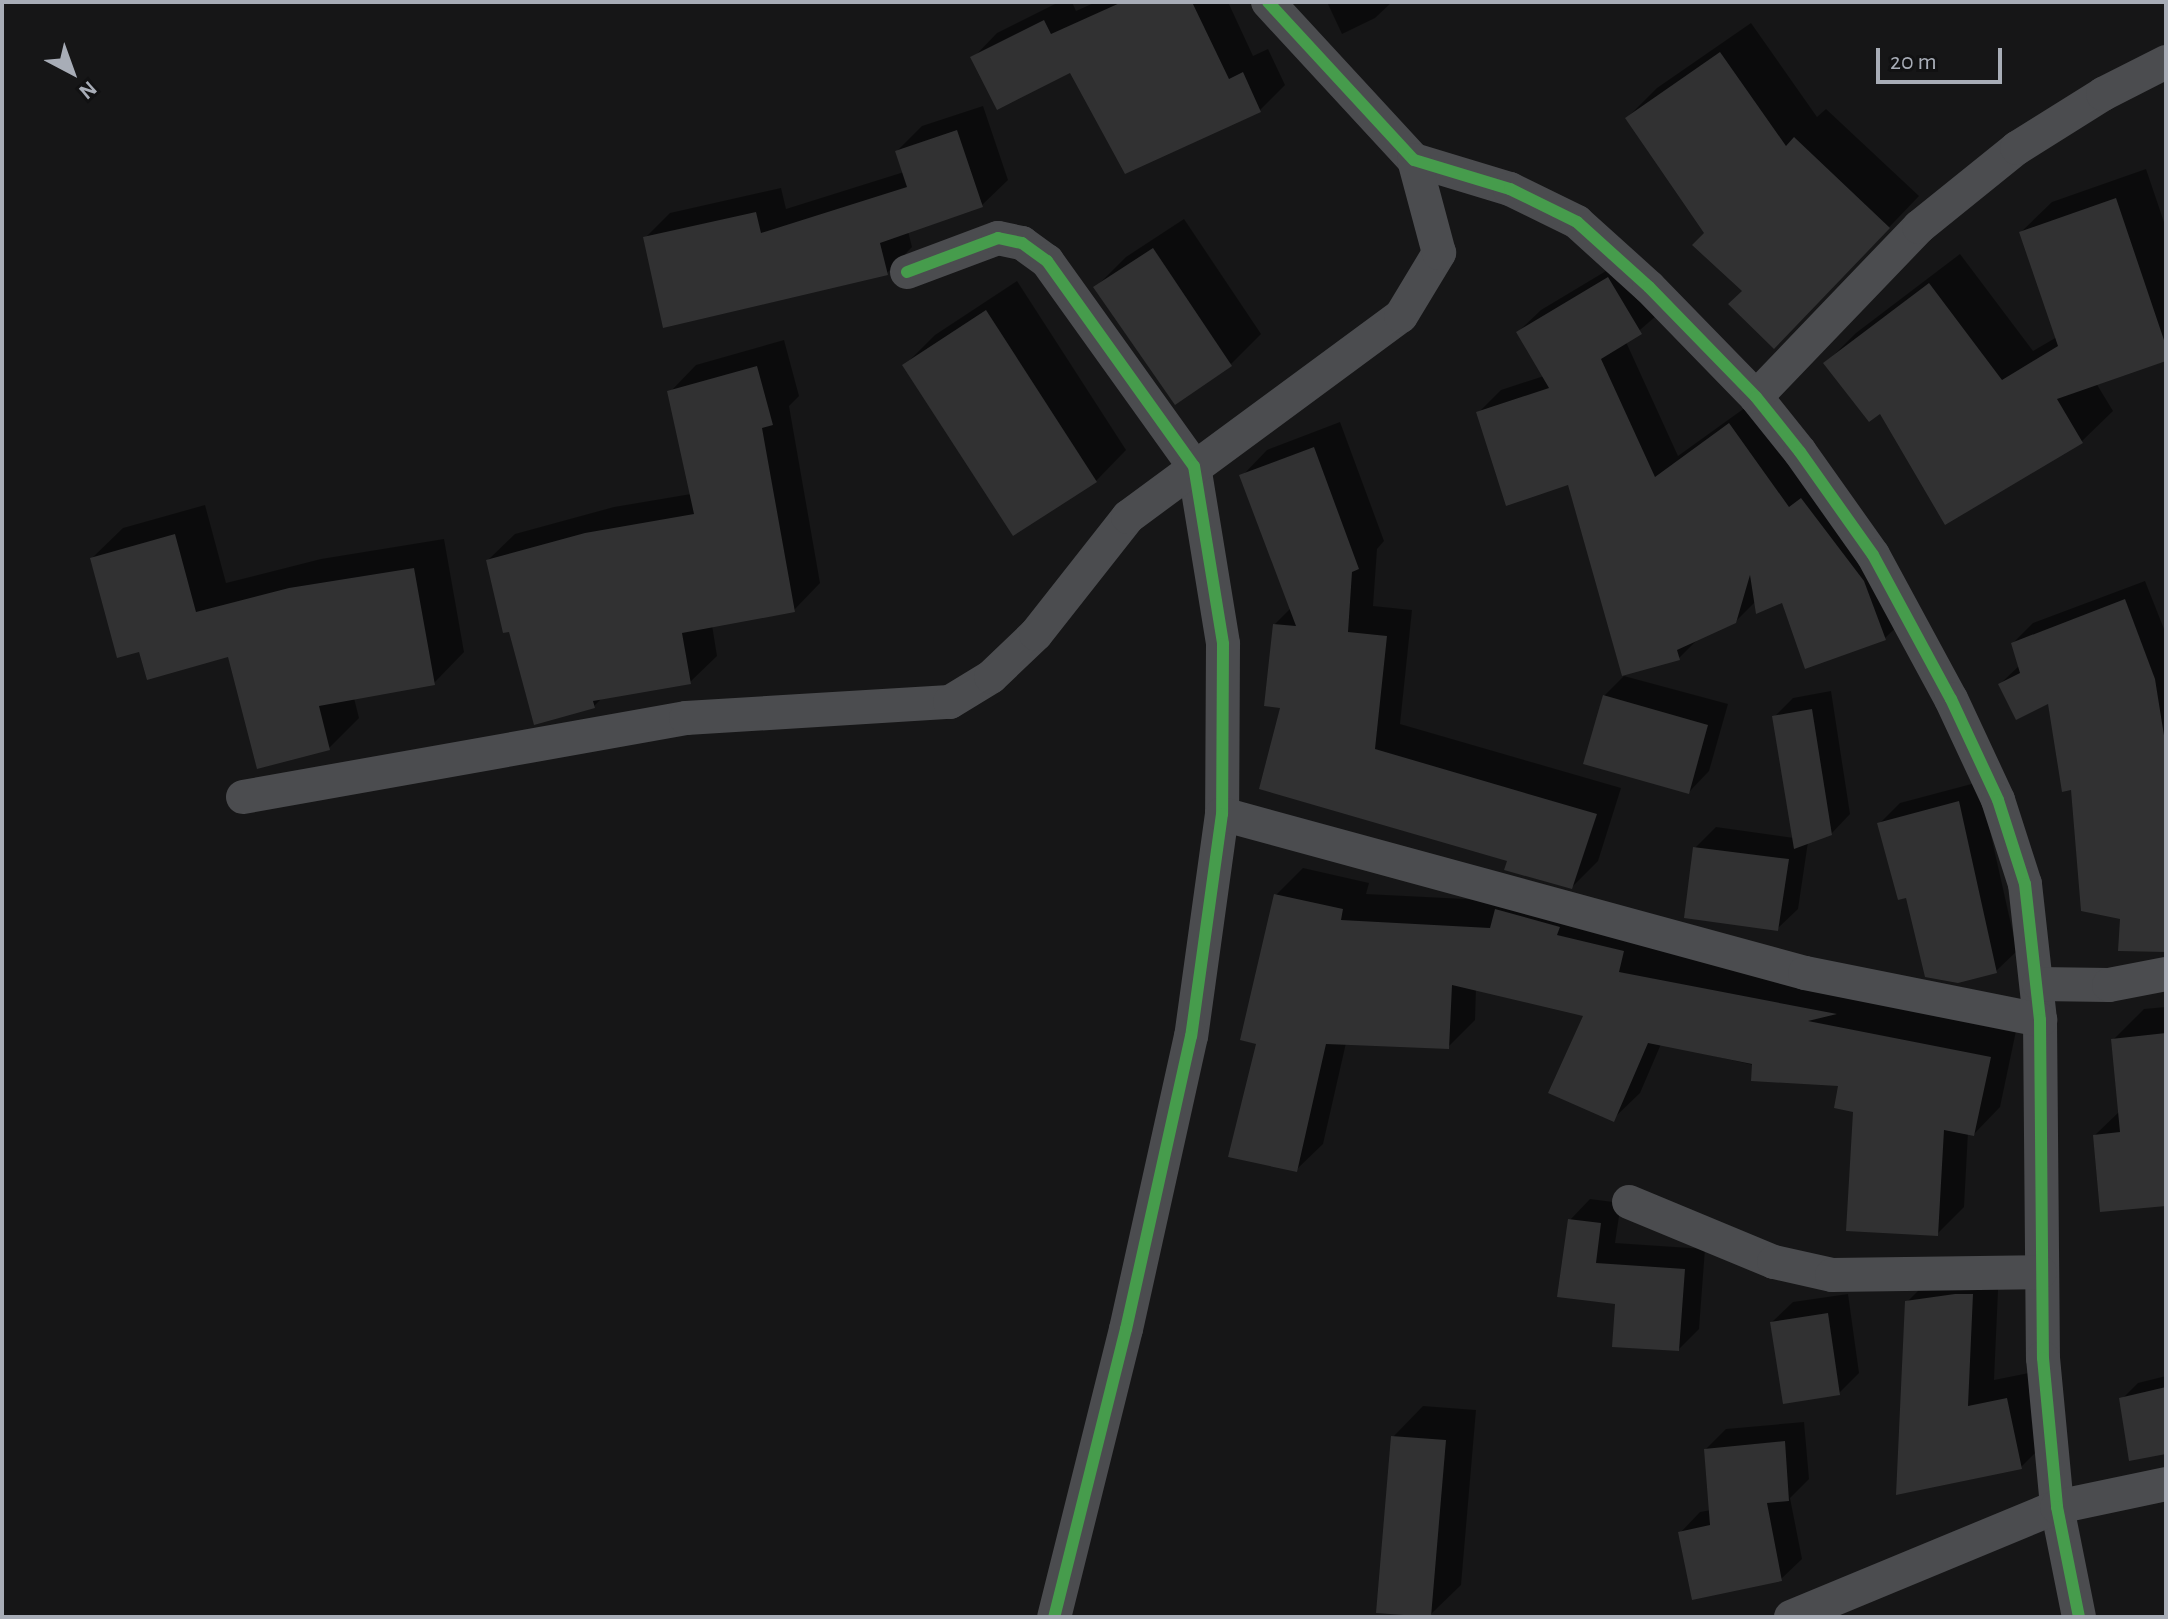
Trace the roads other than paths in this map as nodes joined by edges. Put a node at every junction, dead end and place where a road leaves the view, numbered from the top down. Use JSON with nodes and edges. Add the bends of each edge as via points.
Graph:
{"nodes":[{"id":1,"x":1268,"y":2,"type":"edge"},
{"id":2,"x":2166,"y":62,"type":"edge"},
{"id":3,"x":1414,"y":160,"type":"junction"},
{"id":4,"x":907,"y":272,"type":"dead end"},
{"id":5,"x":1756,"y":397,"type":"junction"},
{"id":6,"x":1194,"y":466,"type":"junction"},
{"id":7,"x":243,"y":797,"type":"dead end"},
{"id":8,"x":1222,"y":814,"type":"junction"},
{"id":9,"x":2166,"y":974,"type":"edge"},
{"id":10,"x":2039,"y":984,"type":"junction"},
{"id":11,"x":2040,"y":1020,"type":"junction"},
{"id":12,"x":1629,"y":1202,"type":"dead end"},
{"id":13,"x":2040,"y":1272,"type":"junction"},
{"id":14,"x":2166,"y":1484,"type":"edge"},
{"id":15,"x":2057,"y":1507,"type":"junction"},
{"id":16,"x":1054,"y":1617,"type":"edge"},
{"id":17,"x":1791,"y":1617,"type":"edge"},
{"id":18,"x":2079,"y":1617,"type":"edge"}],
"edges":[{"from":1,"to":3,"type":"street"},
{"from":2,"to":5,"type":"street","via":[[2017,148],[1919,227]]},
{"from":3,"to":5,"type":"street","via":[[1510,189],[1577,222]]},
{"from":3,"to":6,"type":"street","via":[[1439,253],[1410,304],[1376,335]]},
{"from":4,"to":6,"type":"street","via":[[998,238],[1022,243],[1047,261]]},
{"from":5,"to":10,"type":"street","via":[[1873,555],[1951,699],[1998,800],[2025,884]]},
{"from":6,"to":7,"type":"street","via":[[1128,517],[1036,634],[991,677],[950,702],[686,718]]},
{"from":6,"to":8,"type":"street","via":[[1223,644]]},
{"from":8,"to":11,"type":"street","via":[[1805,973]]},
{"from":8,"to":16,"type":"street","via":[[1191,1036]]},
{"from":9,"to":10,"type":"street","via":[[2109,985]]},
{"from":10,"to":11,"type":"street"},
{"from":11,"to":13,"type":"street"},
{"from":12,"to":13,"type":"street","via":[[1774,1262],[1832,1275]]},
{"from":13,"to":15,"type":"street"},
{"from":14,"to":15,"type":"street"},
{"from":15,"to":17,"type":"street"},
{"from":15,"to":18,"type":"street"}]}
